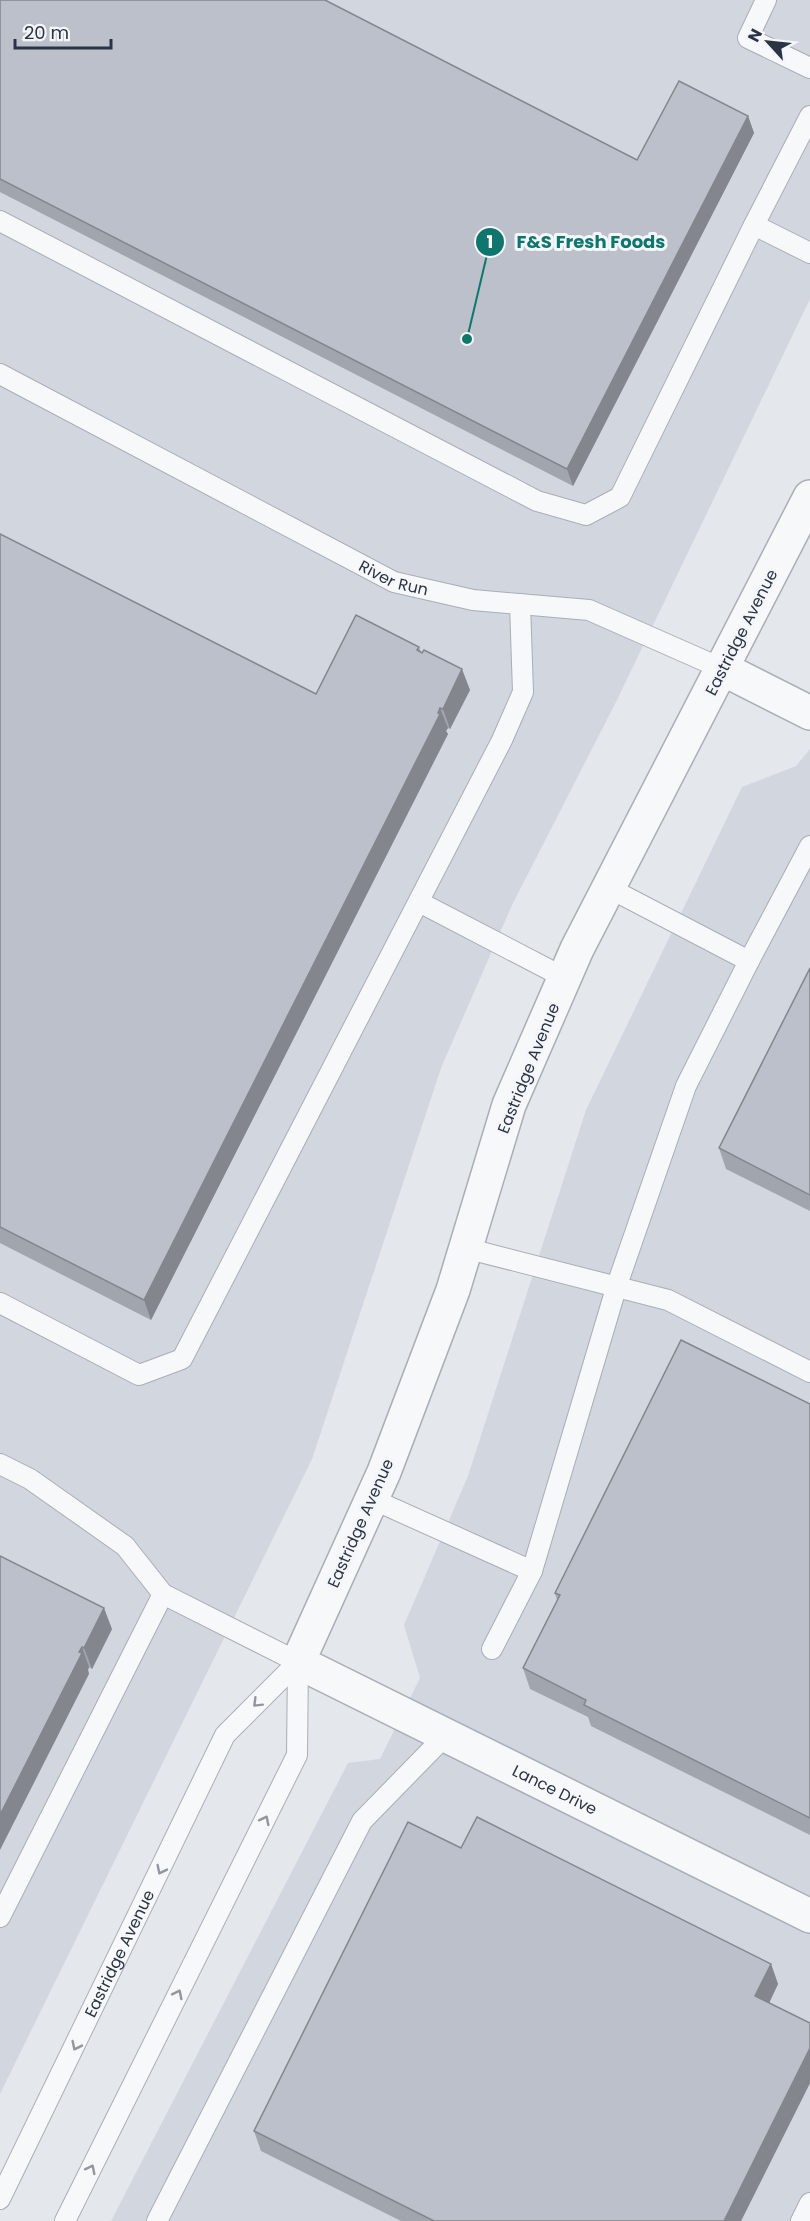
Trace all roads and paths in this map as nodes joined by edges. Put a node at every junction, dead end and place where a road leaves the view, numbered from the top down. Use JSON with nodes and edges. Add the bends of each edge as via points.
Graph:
{"nodes":[{"id":1,"x":766,"y":0,"type":"edge"},
{"id":2,"x":810,"y":68,"type":"edge"},
{"id":3,"x":810,"y":116,"type":"edge"},
{"id":4,"x":0,"y":221,"type":"edge"},
{"id":5,"x":754,"y":225,"type":"junction"},
{"id":6,"x":810,"y":253,"type":"edge"},
{"id":7,"x":0,"y":374,"type":"edge"},
{"id":8,"x":810,"y":497,"type":"edge"},
{"id":9,"x":520,"y":604,"type":"junction"},
{"id":10,"x":723,"y":669,"type":"junction"},
{"id":11,"x":810,"y":713,"type":"edge"},
{"id":12,"x":810,"y":846,"type":"edge"},
{"id":13,"x":609,"y":888,"type":"junction"},
{"id":14,"x":419,"y":902,"type":"junction"},
{"id":15,"x":749,"y":961,"type":"junction"},
{"id":16,"x":565,"y":978,"type":"junction"},
{"id":17,"x":465,"y":1248,"type":"junction"},
{"id":18,"x":617,"y":1286,"type":"junction"},
{"id":19,"x":0,"y":1303,"type":"edge"},
{"id":20,"x":810,"y":1372,"type":"edge"},
{"id":21,"x":0,"y":1464,"type":"edge"},
{"id":22,"x":372,"y":1499,"type":"junction"},
{"id":23,"x":532,"y":1571,"type":"junction"},
{"id":24,"x":163,"y":1594,"type":"junction"},
{"id":25,"x":492,"y":1649,"type":"dead end"},
{"id":26,"x":298,"y":1662,"type":"junction"},
{"id":27,"x":446,"y":1735,"type":"junction"},
{"id":28,"x":810,"y":1916,"type":"edge"},
{"id":29,"x":0,"y":1917,"type":"edge"},
{"id":30,"x":0,"y":2199,"type":"edge"},
{"id":31,"x":810,"y":2203,"type":"edge"},
{"id":32,"x":64,"y":2221,"type":"edge"},
{"id":33,"x":158,"y":2221,"type":"edge"},
{"id":34,"x":801,"y":2221,"type":"edge"}],
"edges":[{"from":1,"to":2,"type":"lane","via":[[748,38]]},
{"from":3,"to":5,"type":"lane"},
{"from":4,"to":5,"type":"lane","via":[[537,501],[586,515],[620,497]]},
{"from":5,"to":6,"type":"lane"},
{"from":7,"to":9,"type":"lane","name":"River Run","via":[[394,582],[473,600]]},
{"from":8,"to":10,"type":"street","name":"Eastridge Avenue"},
{"from":9,"to":10,"type":"lane","name":"River Run","via":[[590,610]]},
{"from":9,"to":14,"type":"lane","via":[[523,692]]},
{"from":10,"to":11,"type":"street","name":"River Run"},
{"from":10,"to":13,"type":"street","name":"Eastridge Avenue"},
{"from":12,"to":15,"type":"lane"},
{"from":13,"to":15,"type":"lane"},
{"from":13,"to":16,"type":"street","name":"Eastridge Avenue"},
{"from":14,"to":16,"type":"lane"},
{"from":14,"to":19,"type":"lane","via":[[182,1359],[139,1375]]},
{"from":15,"to":18,"type":"lane","via":[[686,1086]]},
{"from":16,"to":17,"type":"street","name":"Eastridge Avenue","via":[[509,1105]]},
{"from":17,"to":18,"type":"lane"},
{"from":17,"to":22,"type":"street","name":"Eastridge Avenue","via":[[453,1290]]},
{"from":18,"to":20,"type":"lane","via":[[668,1300]]},
{"from":18,"to":23,"type":"lane"},
{"from":21,"to":24,"type":"lane","via":[[30,1479],[125,1546]]},
{"from":22,"to":23,"type":"lane"},
{"from":22,"to":26,"type":"street","name":"Eastridge Avenue"},
{"from":23,"to":25,"type":"lane"},
{"from":24,"to":26,"type":"lane"},
{"from":24,"to":29,"type":"lane"},
{"from":26,"to":27,"type":"street","name":"Lance Drive"},
{"from":26,"to":30,"type":"lane","name":"Eastridge Avenue","one_way":true,"via":[[225,1735]]},
{"from":32,"to":26,"type":"lane","name":"Eastridge Avenue","one_way":true,"via":[[297,1755]]},
{"from":27,"to":28,"type":"street","name":"Lance Drive"},
{"from":27,"to":33,"type":"lane","via":[[362,1821]]},
{"from":31,"to":34,"type":"lane"}]}
